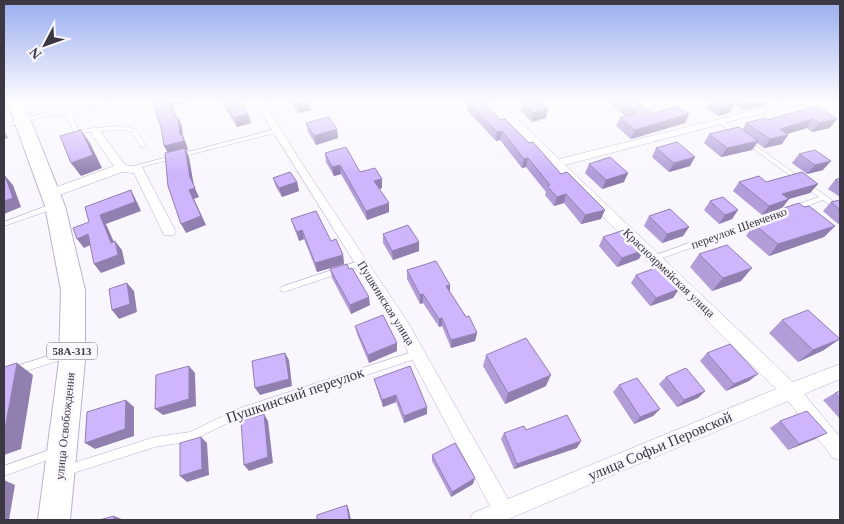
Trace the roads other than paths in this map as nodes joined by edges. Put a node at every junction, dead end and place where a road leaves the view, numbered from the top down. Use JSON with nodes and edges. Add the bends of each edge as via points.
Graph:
{"nodes":[{"id":1,"x":21,"y":125,"type":"edge"},
{"id":2,"x":74,"y":125,"type":"edge"},
{"id":3,"x":274,"y":125,"type":"edge"},
{"id":4,"x":518,"y":125,"type":"edge"},
{"id":5,"x":709,"y":125,"type":"edge"},
{"id":6,"x":727,"y":125,"type":"edge"},
{"id":7,"x":94,"y":130,"type":"junction"},
{"id":8,"x":277,"y":131,"type":"junction"},
{"id":9,"x":142,"y":146,"type":"dead end"},
{"id":10,"x":558,"y":164,"type":"junction"},
{"id":11,"x":127,"y":169,"type":"junction"},
{"id":12,"x":824,"y":197,"type":"junction"},
{"id":13,"x":52,"y":200,"type":"junction"},
{"id":14,"x":840,"y":209,"type":"edge"},
{"id":15,"x":4,"y":224,"type":"edge"},
{"id":16,"x":169,"y":232,"type":"dead end"},
{"id":17,"x":655,"y":258,"type":"junction"},
{"id":18,"x":362,"y":263,"type":"junction"},
{"id":19,"x":284,"y":289,"type":"dead end"},
{"id":20,"x":72,"y":352,"type":"junction"},
{"id":21,"x":418,"y":354,"type":"junction"},
{"id":22,"x":840,"y":371,"type":"edge"},
{"id":23,"x":4,"y":374,"type":"edge"},
{"id":24,"x":791,"y":392,"type":"junction"},
{"id":25,"x":840,"y":451,"type":"edge"},
{"id":26,"x":61,"y":461,"type":"junction"},
{"id":27,"x":4,"y":471,"type":"edge"},
{"id":28,"x":504,"y":511,"type":"junction"},
{"id":29,"x":54,"y":520,"type":"edge"},
{"id":30,"x":480,"y":520,"type":"edge"}],
"edges":[{"from":1,"to":13,"type":"main road","name":"улица Освобождения","number":"58А-313"},
{"from":2,"to":7,"type":"lane","via":[[76,132]]},
{"from":3,"to":8,"type":"street","name":"Пушкинская улица"},
{"from":4,"to":10,"type":"street","name":"Красноармейская улица"},
{"from":5,"to":10,"type":"street"},
{"from":6,"to":12,"type":"lane"},
{"from":7,"to":9,"type":"lane","via":[[133,130]]},
{"from":7,"to":11,"type":"street"},
{"from":8,"to":11,"type":"lane"},
{"from":8,"to":18,"type":"street","name":"Пушкинская улица"},
{"from":10,"to":17,"type":"street","name":"Красноармейская улица"},
{"from":11,"to":13,"type":"street"},
{"from":11,"to":16,"type":"street","via":[[138,170]]},
{"from":12,"to":14,"type":"lane"},
{"from":12,"to":17,"type":"lane","name":"переулок Шевченко"},
{"from":13,"to":15,"type":"lane"},
{"from":13,"to":20,"type":"main road","name":"улица Освобождения","number":"58А-313","via":[[74,290]]},
{"from":17,"to":24,"type":"street","name":"Красноармейская улица"},
{"from":18,"to":19,"type":"lane"},
{"from":18,"to":21,"type":"street","name":"Пушкинская улица"},
{"from":20,"to":23,"type":"lane"},
{"from":20,"to":26,"type":"main road","name":"улица Освобождения","number":"58А-313"},
{"from":21,"to":26,"type":"lane","name":"Пушкинский переулок","via":[[240,412],[191,436]]},
{"from":21,"to":28,"type":"street","name":"Пушкинская улица"},
{"from":22,"to":24,"type":"street","name":"улица Софьи Перовской"},
{"from":24,"to":25,"type":"street","name":"Красноармейская улица"},
{"from":24,"to":28,"type":"street","name":"улица Софьи Перовской"},
{"from":26,"to":27,"type":"lane","name":"Пушкинский переулок"},
{"from":26,"to":29,"type":"main road","name":"улица Освобождения","number":"58А-313"},
{"from":28,"to":30,"type":"street","name":"улица Софьи Перовской"}]}
